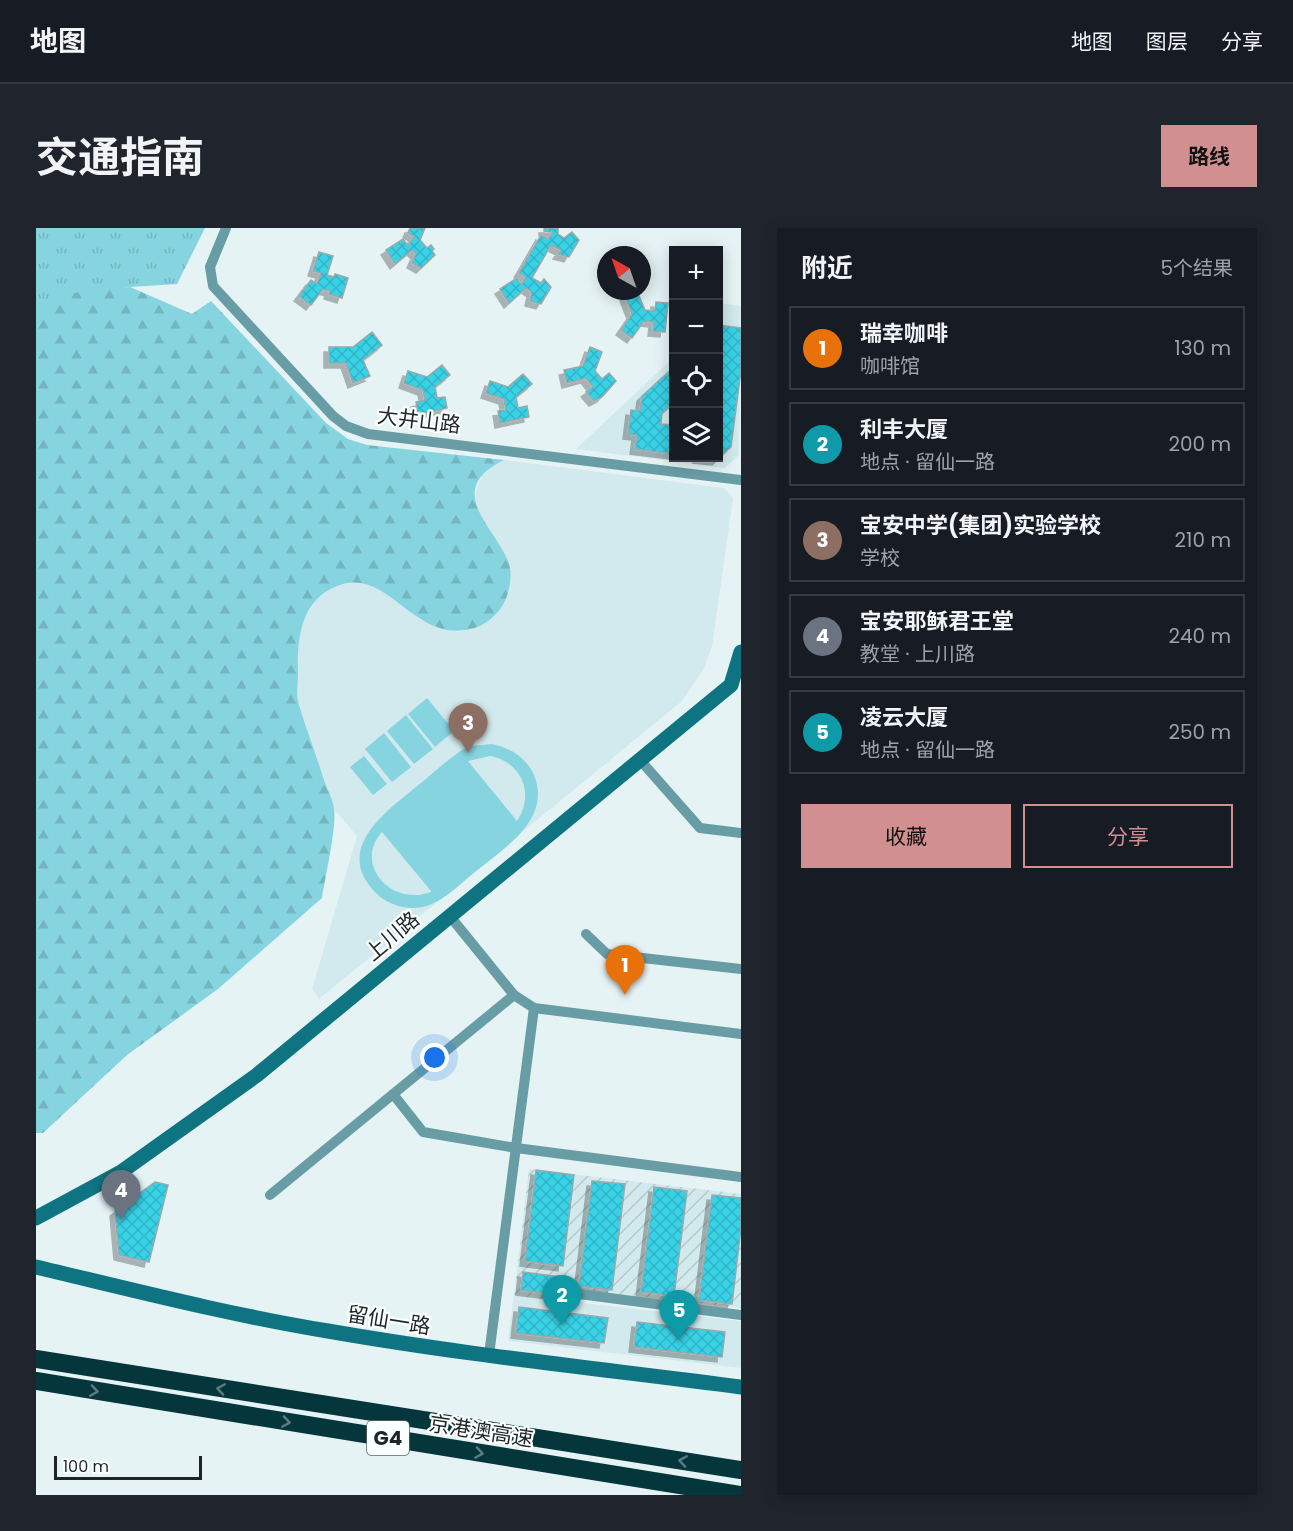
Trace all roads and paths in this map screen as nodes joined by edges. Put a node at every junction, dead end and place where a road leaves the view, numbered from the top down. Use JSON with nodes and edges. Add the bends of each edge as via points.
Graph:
{"nodes":[{"id":1,"x":226,"y":228,"type":"edge"},
{"id":2,"x":741,"y":480,"type":"edge"},
{"id":3,"x":741,"y":652,"type":"edge"},
{"id":4,"x":640,"y":760,"type":"junction"},
{"id":5,"x":741,"y":833,"type":"edge"},
{"id":6,"x":449,"y":915,"type":"junction"},
{"id":7,"x":586,"y":934,"type":"dead end"},
{"id":8,"x":741,"y":969,"type":"edge"},
{"id":9,"x":514,"y":995,"type":"junction"},
{"id":10,"x":534,"y":1008,"type":"junction"},
{"id":11,"x":741,"y":1034,"type":"edge"},
{"id":12,"x":393,"y":1094,"type":"junction"},
{"id":13,"x":516,"y":1148,"type":"junction"},
{"id":14,"x":741,"y":1177,"type":"edge"},
{"id":15,"x":270,"y":1195,"type":"dead end"},
{"id":16,"x":36,"y":1218,"type":"edge"},
{"id":17,"x":36,"y":1267,"type":"edge"},
{"id":18,"x":579,"y":1294,"type":"dead end"},
{"id":19,"x":741,"y":1315,"type":"edge"},
{"id":20,"x":489,"y":1355,"type":"junction"},
{"id":21,"x":36,"y":1359,"type":"edge"},
{"id":22,"x":36,"y":1381,"type":"edge"},
{"id":23,"x":741,"y":1387,"type":"edge"},
{"id":24,"x":741,"y":1470,"type":"edge"},
{"id":25,"x":741,"y":1495,"type":"edge"}],
"edges":[{"from":1,"to":2,"type":"street","name":"大井山路","via":[[210,267],[213,286],[333,416],[353,430]]},
{"from":3,"to":4,"type":"main road","name":"上川路","via":[[731,686]]},
{"from":4,"to":5,"type":"street","via":[[700,828]]},
{"from":4,"to":6,"type":"main road","name":"上川路"},
{"from":6,"to":9,"type":"street"},
{"from":6,"to":16,"type":"main road","name":"上川路","via":[[257,1075],[187,1127],[121,1172]]},
{"from":7,"to":8,"type":"street","via":[[608,954]]},
{"from":9,"to":10,"type":"street"},
{"from":9,"to":12,"type":"street"},
{"from":10,"to":11,"type":"street"},
{"from":10,"to":13,"type":"street"},
{"from":12,"to":13,"type":"street","via":[[423,1132]]},
{"from":12,"to":15,"type":"street"},
{"from":13,"to":14,"type":"street"},
{"from":13,"to":20,"type":"street"},
{"from":17,"to":20,"type":"main road","name":"留仙一路","via":[[247,1316]]},
{"from":18,"to":19,"type":"street"},
{"from":20,"to":23,"type":"main road","name":"留仙一路"},
{"from":24,"to":21,"type":"highway","name":"京港澳高速","number":"G4","one_way":true},
{"from":22,"to":25,"type":"highway","name":"京港澳高速","number":"G4","one_way":true}]}
